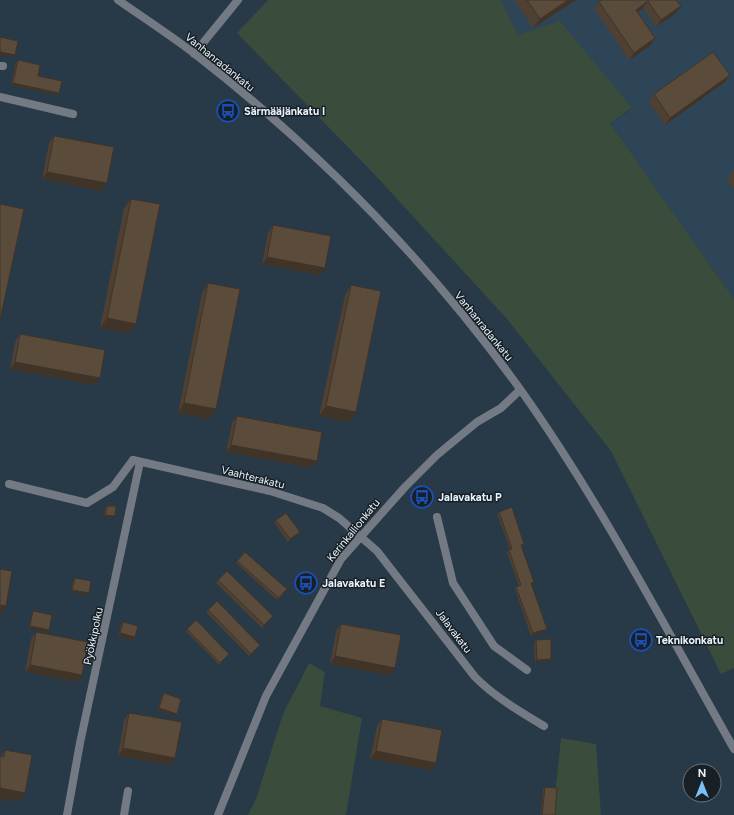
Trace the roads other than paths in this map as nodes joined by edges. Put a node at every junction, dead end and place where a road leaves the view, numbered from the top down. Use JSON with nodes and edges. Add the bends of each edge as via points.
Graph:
{"nodes":[{"id":1,"x":118,"y":0,"type":"edge"},
{"id":2,"x":238,"y":0,"type":"edge"},
{"id":3,"x":194,"y":54,"type":"junction"},
{"id":4,"x":0,"y":97,"type":"edge"},
{"id":5,"x":73,"y":114,"type":"dead end"},
{"id":6,"x":520,"y":390,"type":"junction"},
{"id":7,"x":136,"y":461,"type":"junction"},
{"id":8,"x":9,"y":484,"type":"dead end"},
{"id":9,"x":437,"y":517,"type":"dead end"},
{"id":10,"x":360,"y":535,"type":"junction"},
{"id":11,"x":527,"y":670,"type":"dead end"},
{"id":12,"x":544,"y":726,"type":"dead end"},
{"id":13,"x":733,"y":744,"type":"edge"},
{"id":14,"x":128,"y":791,"type":"dead end"},
{"id":15,"x":67,"y":815,"type":"edge"},
{"id":16,"x":124,"y":815,"type":"edge"},
{"id":17,"x":218,"y":815,"type":"edge"}],
"edges":[{"from":1,"to":3,"type":"street","name":"Vanhanradankatu"},
{"from":2,"to":3,"type":"street"},
{"from":3,"to":6,"type":"street","name":"Vanhanradankatu","via":[[293,138],[366,207],[438,286],[480,336]]},
{"from":4,"to":5,"type":"street"},
{"from":6,"to":10,"type":"street","name":"Kerinkallionkatu","via":[[501,408],[477,422],[437,455]]},
{"from":6,"to":13,"type":"street","name":"Vanhanradankatu","via":[[603,514]]},
{"from":7,"to":8,"type":"street","via":[[113,487],[88,503]]},
{"from":7,"to":10,"type":"street","name":"Vaahterakatu","via":[[270,491],[323,508]]},
{"from":7,"to":15,"type":"street","name":"Pyökkipolku"},
{"from":9,"to":11,"type":"street","via":[[453,583],[494,646]]},
{"from":10,"to":12,"type":"street","name":"Jalavakatu","via":[[382,557],[475,677],[503,701]]},
{"from":10,"to":17,"type":"street","name":"Kerinkallionkatu","via":[[340,559],[266,696]]},
{"from":14,"to":16,"type":"street"}]}
